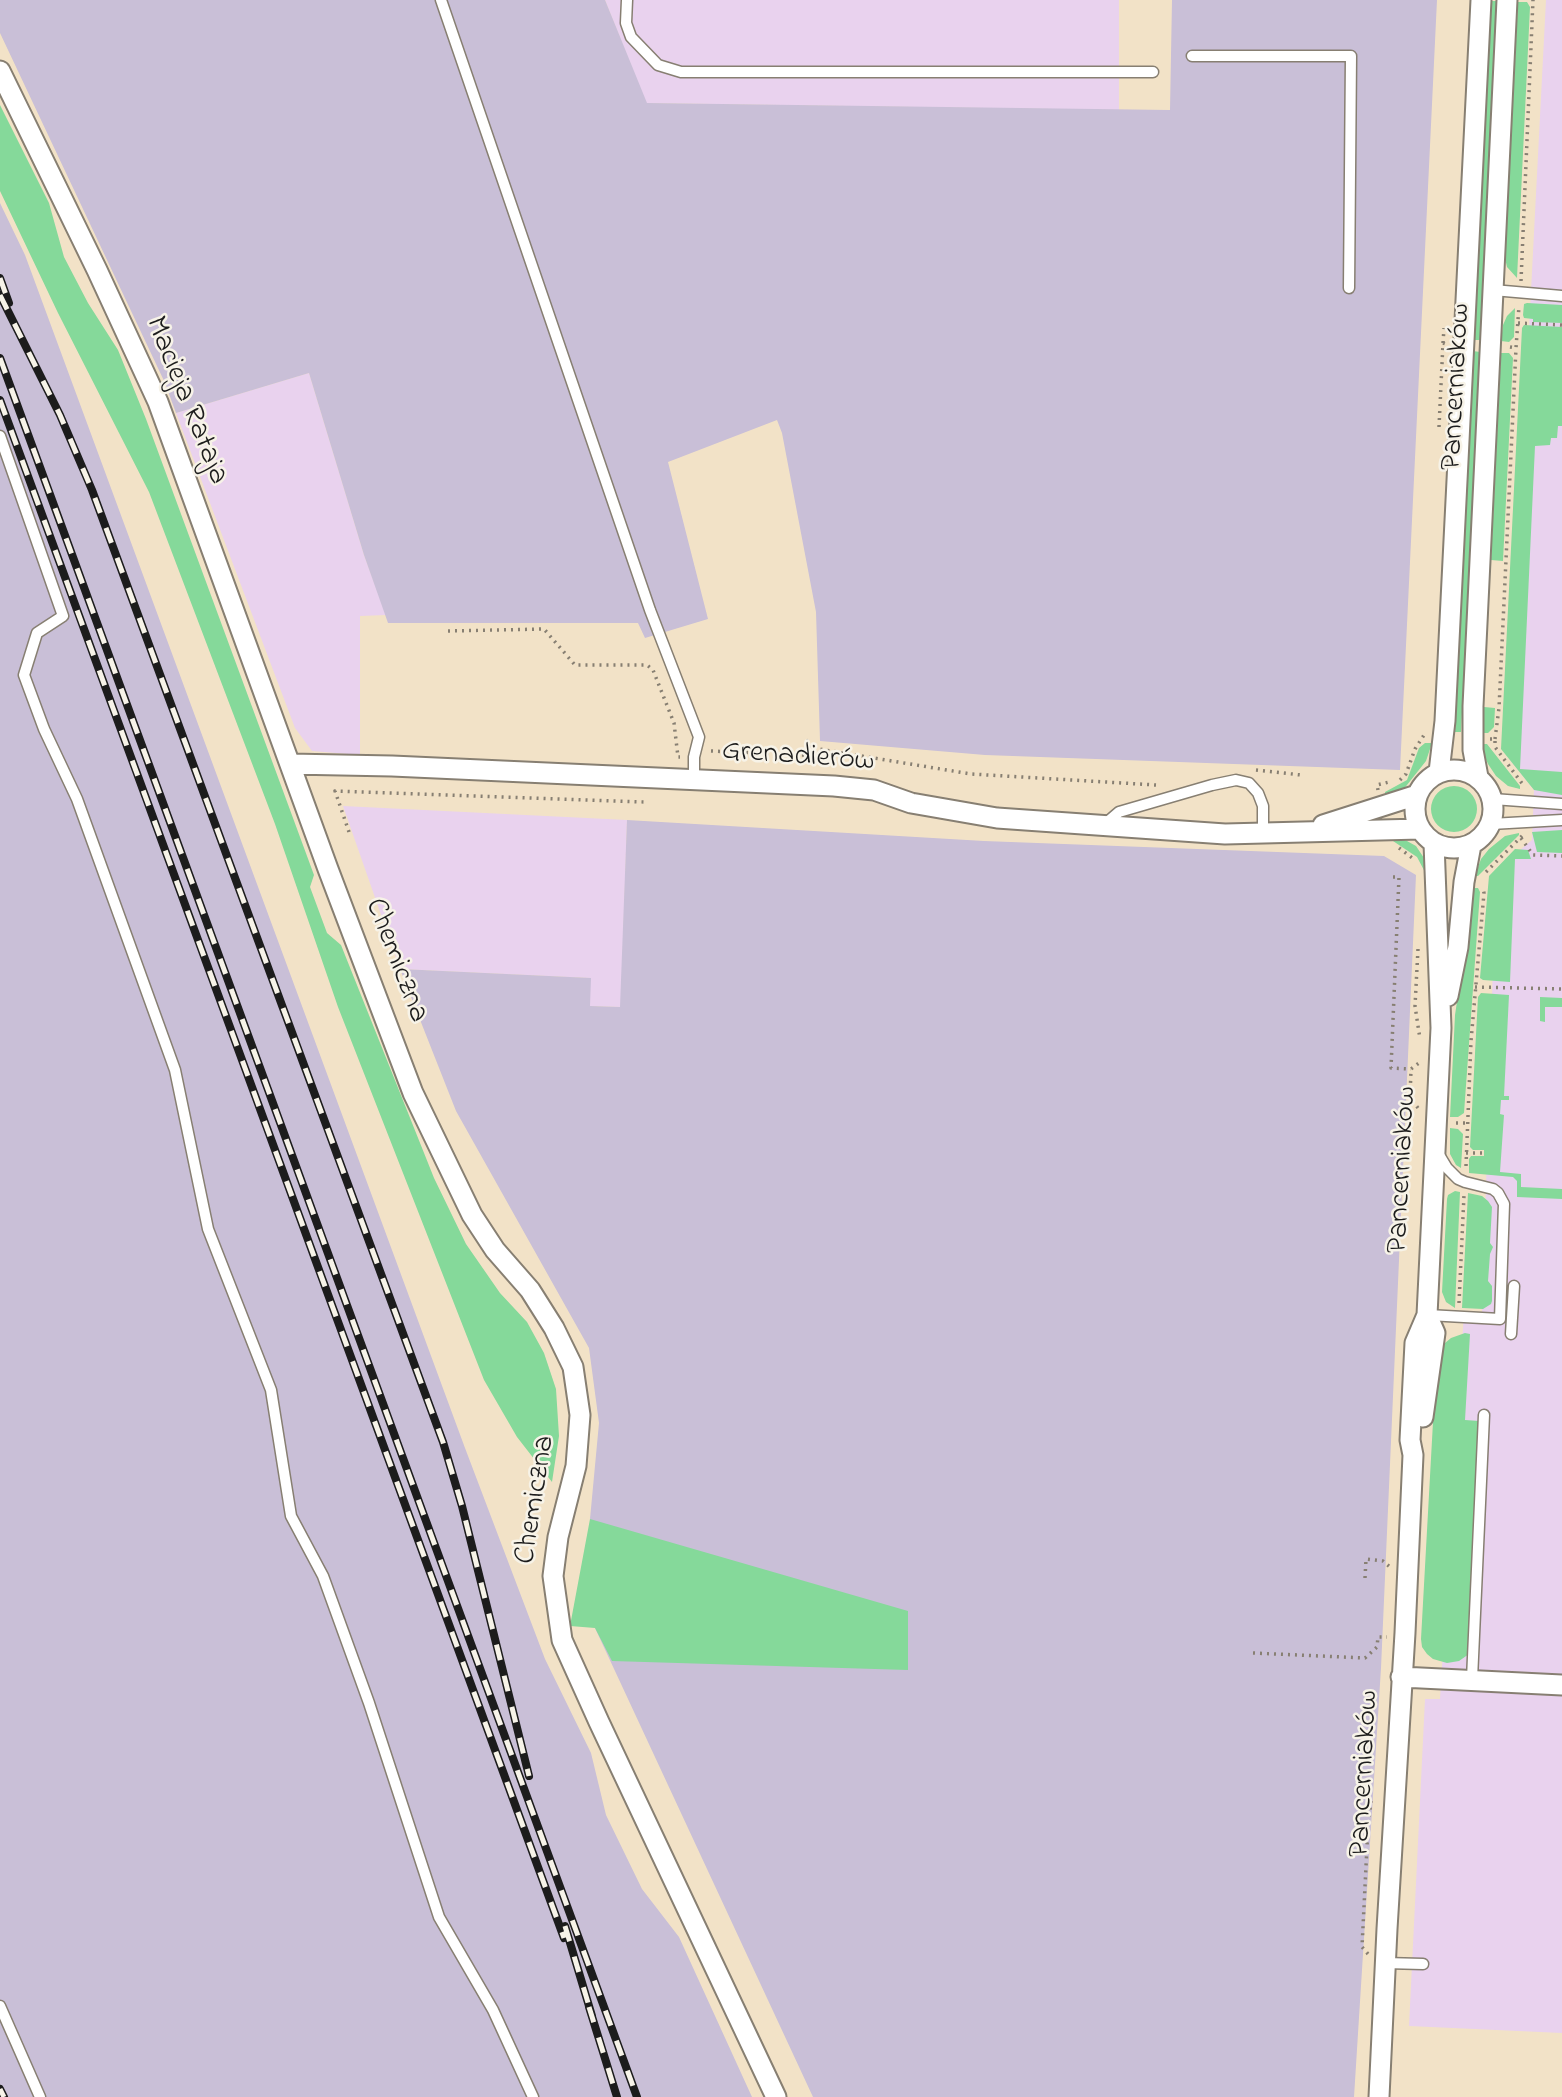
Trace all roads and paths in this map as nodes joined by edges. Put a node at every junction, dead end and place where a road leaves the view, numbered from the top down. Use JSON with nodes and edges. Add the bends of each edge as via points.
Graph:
{"nodes":[{"id":1,"x":441,"y":0,"type":"edge"},
{"id":2,"x":627,"y":0,"type":"edge"},
{"id":3,"x":1481,"y":0,"type":"edge"},
{"id":4,"x":1507,"y":0,"type":"edge"},
{"id":5,"x":1192,"y":56,"type":"dead end"},
{"id":6,"x":0,"y":71,"type":"edge"},
{"id":7,"x":1153,"y":72,"type":"dead end"},
{"id":8,"x":1349,"y":288,"type":"dead end"},
{"id":9,"x":1493,"y":290,"type":"junction"},
{"id":10,"x":1562,"y":296,"type":"edge"},
{"id":11,"x":1518,"y":323,"type":"dead end"},
{"id":12,"x":1562,"y":326,"type":"edge"},
{"id":13,"x":1516,"y":348,"type":"dead end"},
{"id":14,"x":0,"y":436,"type":"edge"},
{"id":15,"x":448,"y":631,"type":"dead end"},
{"id":16,"x":1444,"y":736,"type":"junction"},
{"id":17,"x":1473,"y":737,"type":"junction"},
{"id":18,"x":1496,"y":739,"type":"junction"},
{"id":19,"x":806,"y":740,"type":"dead end"},
{"id":20,"x":813,"y":748,"type":"junction"},
{"id":21,"x":694,"y":757,"type":"junction"},
{"id":22,"x":290,"y":764,"type":"junction"},
{"id":23,"x":1249,"y":770,"type":"dead end"},
{"id":24,"x":1439,"y":772,"type":"junction"},
{"id":25,"x":1301,"y":775,"type":"dead end"},
{"id":26,"x":1478,"y":777,"type":"junction"},
{"id":27,"x":694,"y":780,"type":"junction"},
{"id":28,"x":1159,"y":785,"type":"dead end"},
{"id":29,"x":1417,"y":795,"type":"junction"},
{"id":30,"x":1493,"y":799,"type":"junction"},
{"id":31,"x":645,"y":802,"type":"dead end"},
{"id":32,"x":1524,"y":802,"type":"junction"},
{"id":33,"x":1562,"y":804,"type":"edge"},
{"id":34,"x":1380,"y":808,"type":"junction"},
{"id":35,"x":1562,"y":820,"type":"edge"},
{"id":36,"x":1524,"y":822,"type":"junction"},
{"id":37,"x":1491,"y":824,"type":"junction"},
{"id":38,"x":1104,"y":825,"type":"junction"},
{"id":39,"x":1420,"y":829,"type":"junction"},
{"id":40,"x":1384,"y":830,"type":"junction"},
{"id":41,"x":349,"y":832,"type":"dead end"},
{"id":42,"x":1299,"y":832,"type":"junction"},
{"id":43,"x":1263,"y":833,"type":"junction"},
{"id":44,"x":1521,"y":838,"type":"junction"},
{"id":45,"x":1434,"y":843,"type":"junction"},
{"id":46,"x":1471,"y":845,"type":"junction"},
{"id":47,"x":1562,"y":856,"type":"edge"},
{"id":48,"x":1393,"y":877,"type":"dead end"},
{"id":49,"x":1437,"y":881,"type":"junction"},
{"id":50,"x":1473,"y":882,"type":"junction"},
{"id":51,"x":1475,"y":987,"type":"junction"},
{"id":52,"x":1562,"y":989,"type":"edge"},
{"id":53,"x":1441,"y":1028,"type":"junction"},
{"id":54,"x":1419,"y":1109,"type":"dead end"},
{"id":55,"x":1435,"y":1146,"type":"junction"},
{"id":56,"x":1466,"y":1153,"type":"junction"},
{"id":57,"x":1483,"y":1153,"type":"dead end"},
{"id":58,"x":1465,"y":1182,"type":"junction"},
{"id":59,"x":1514,"y":1286,"type":"dead end"},
{"id":60,"x":1458,"y":1304,"type":"dead end"},
{"id":61,"x":1427,"y":1315,"type":"junction"},
{"id":62,"x":1511,"y":1334,"type":"dead end"},
{"id":63,"x":1484,"y":1415,"type":"dead end"},
{"id":64,"x":1395,"y":1574,"type":"dead end"},
{"id":65,"x":1365,"y":1578,"type":"dead end"},
{"id":66,"x":1392,"y":1638,"type":"dead end"},
{"id":67,"x":1253,"y":1653,"type":"dead end"},
{"id":68,"x":1401,"y":1677,"type":"junction"},
{"id":69,"x":1472,"y":1679,"type":"junction"},
{"id":70,"x":1562,"y":1685,"type":"edge"},
{"id":71,"x":1385,"y":1963,"type":"junction"},
{"id":72,"x":1423,"y":1965,"type":"dead end"},
{"id":73,"x":0,"y":2006,"type":"edge"},
{"id":74,"x":40,"y":2097,"type":"edge"},
{"id":75,"x":533,"y":2097,"type":"edge"},
{"id":76,"x":776,"y":2097,"type":"edge"},
{"id":77,"x":1379,"y":2097,"type":"edge"}],
"edges":[{"from":1,"to":21,"type":"lane","via":[[650,610],[699,737]]},
{"from":2,"to":7,"type":"lane","via":[[631,37],[658,65],[681,72]]},
{"from":3,"to":16,"type":"street","name":"Pancerniaków"},
{"from":4,"to":9,"type":"street","name":"Pancerniaków"},
{"from":5,"to":8,"type":"lane","via":[[1351,56]]},
{"from":6,"to":22,"type":"street","name":"Macieja Rataja","via":[[158,402]]},
{"from":9,"to":10,"type":"lane"},
{"from":9,"to":17,"type":"street","name":"Pancerniaków"},
{"from":11,"to":12,"type":"path"},
{"from":13,"to":18,"type":"path"},
{"from":14,"to":75,"type":"lane","via":[[64,617],[37,633],[24,675],[77,799],[175,1070],[208,1229],[271,1390],[290,1516],[323,1576],[439,1917],[493,2010]]},
{"from":15,"to":21,"type":"path","via":[[544,629],[575,665],[647,665],[674,723],[678,757]]},
{"from":16,"to":24,"type":"street","name":"Pancerniaków"},
{"from":16,"to":34,"type":"path","via":[[1424,734],[1401,780],[1377,785]]},
{"from":17,"to":18,"type":"path"},
{"from":17,"to":26,"type":"street","name":"Pancerniaków"},
{"from":18,"to":32,"type":"path","via":[[1495,747],[1525,788]]},
{"from":19,"to":20,"type":"path"},
{"from":20,"to":21,"type":"path","via":[[804,755],[711,750]]},
{"from":20,"to":28,"type":"path","via":[[971,774]]},
{"from":21,"to":27,"type":"lane"},
{"from":22,"to":27,"type":"street","name":"Grenadierów"},
{"from":22,"to":76,"type":"street","name":"Chemiczna","via":[[413,1093],[438,1147],[472,1214],[495,1250],[530,1290],[573,1367],[580,1415],[576,1466],[553,1576],[562,1640]]},
{"from":23,"to":25,"type":"path"},
{"from":24,"to":26,"type":"street","via":[[1453,769]]},
{"from":24,"to":29,"type":"street"},
{"from":26,"to":30,"type":"street"},
{"from":27,"to":38,"type":"street","name":"Grenadierów","via":[[874,790],[911,803],[997,818]]},
{"from":29,"to":34,"type":"street"},
{"from":29,"to":39,"type":"street"},
{"from":30,"to":32,"type":"lane"},
{"from":30,"to":37,"type":"street"},
{"from":31,"to":41,"type":"path","via":[[335,791]]},
{"from":32,"to":33,"type":"lane"},
{"from":34,"to":42,"type":"street"},
{"from":35,"to":36,"type":"lane"},
{"from":36,"to":37,"type":"lane"},
{"from":36,"to":44,"type":"path"},
{"from":37,"to":46,"type":"street"},
{"from":38,"to":43,"type":"street","name":"Grenadierów"},
{"from":38,"to":43,"type":"lane","via":[[1119,812],[1236,780],[1249,783],[1258,793]]},
{"from":39,"to":40,"type":"street"},
{"from":39,"to":45,"type":"street"},
{"from":40,"to":42,"type":"street"},
{"from":40,"to":49,"type":"path","via":[[1386,842],[1412,856],[1426,881]]},
{"from":42,"to":43,"type":"street","name":"Grenadierów"},
{"from":44,"to":47,"type":"path","via":[[1533,855]]},
{"from":44,"to":50,"type":"path"},
{"from":45,"to":46,"type":"street","via":[[1459,849]]},
{"from":45,"to":49,"type":"street","name":"Pancerniaków"},
{"from":46,"to":50,"type":"street","name":"Pancerniaków"},
{"from":48,"to":54,"type":"path","via":[[1399,877],[1391,1068],[1413,1068],[1410,1098]]},
{"from":49,"to":53,"type":"street","name":"Pancerniaków"},
{"from":50,"to":51,"type":"path","via":[[1484,893]]},
{"from":50,"to":53,"type":"street","name":"Pancerniaków"},
{"from":51,"to":52,"type":"path"},
{"from":51,"to":56,"type":"path"},
{"from":53,"to":55,"type":"street","name":"Pancerniaków"},
{"from":55,"to":58,"type":"lane","via":[[1447,1168]]},
{"from":55,"to":61,"type":"street","name":"Pancerniaków"},
{"from":56,"to":57,"type":"path"},
{"from":56,"to":58,"type":"path"},
{"from":58,"to":60,"type":"path"},
{"from":58,"to":61,"type":"lane","via":[[1493,1189],[1504,1204],[1500,1320]]},
{"from":59,"to":62,"type":"lane"},
{"from":61,"to":68,"type":"street","name":"Pancerniaków","via":[[1415,1343]]},
{"from":63,"to":69,"type":"lane"},
{"from":64,"to":65,"type":"path","via":[[1387,1563],[1366,1559]]},
{"from":66,"to":67,"type":"path","via":[[1378,1637],[1377,1647],[1365,1658]]},
{"from":68,"to":69,"type":"street"},
{"from":68,"to":71,"type":"street","name":"Pancerniaków"},
{"from":69,"to":70,"type":"street"},
{"from":71,"to":72,"type":"lane"},
{"from":71,"to":77,"type":"street","name":"Pancerniaków"},
{"from":73,"to":74,"type":"lane"}]}
